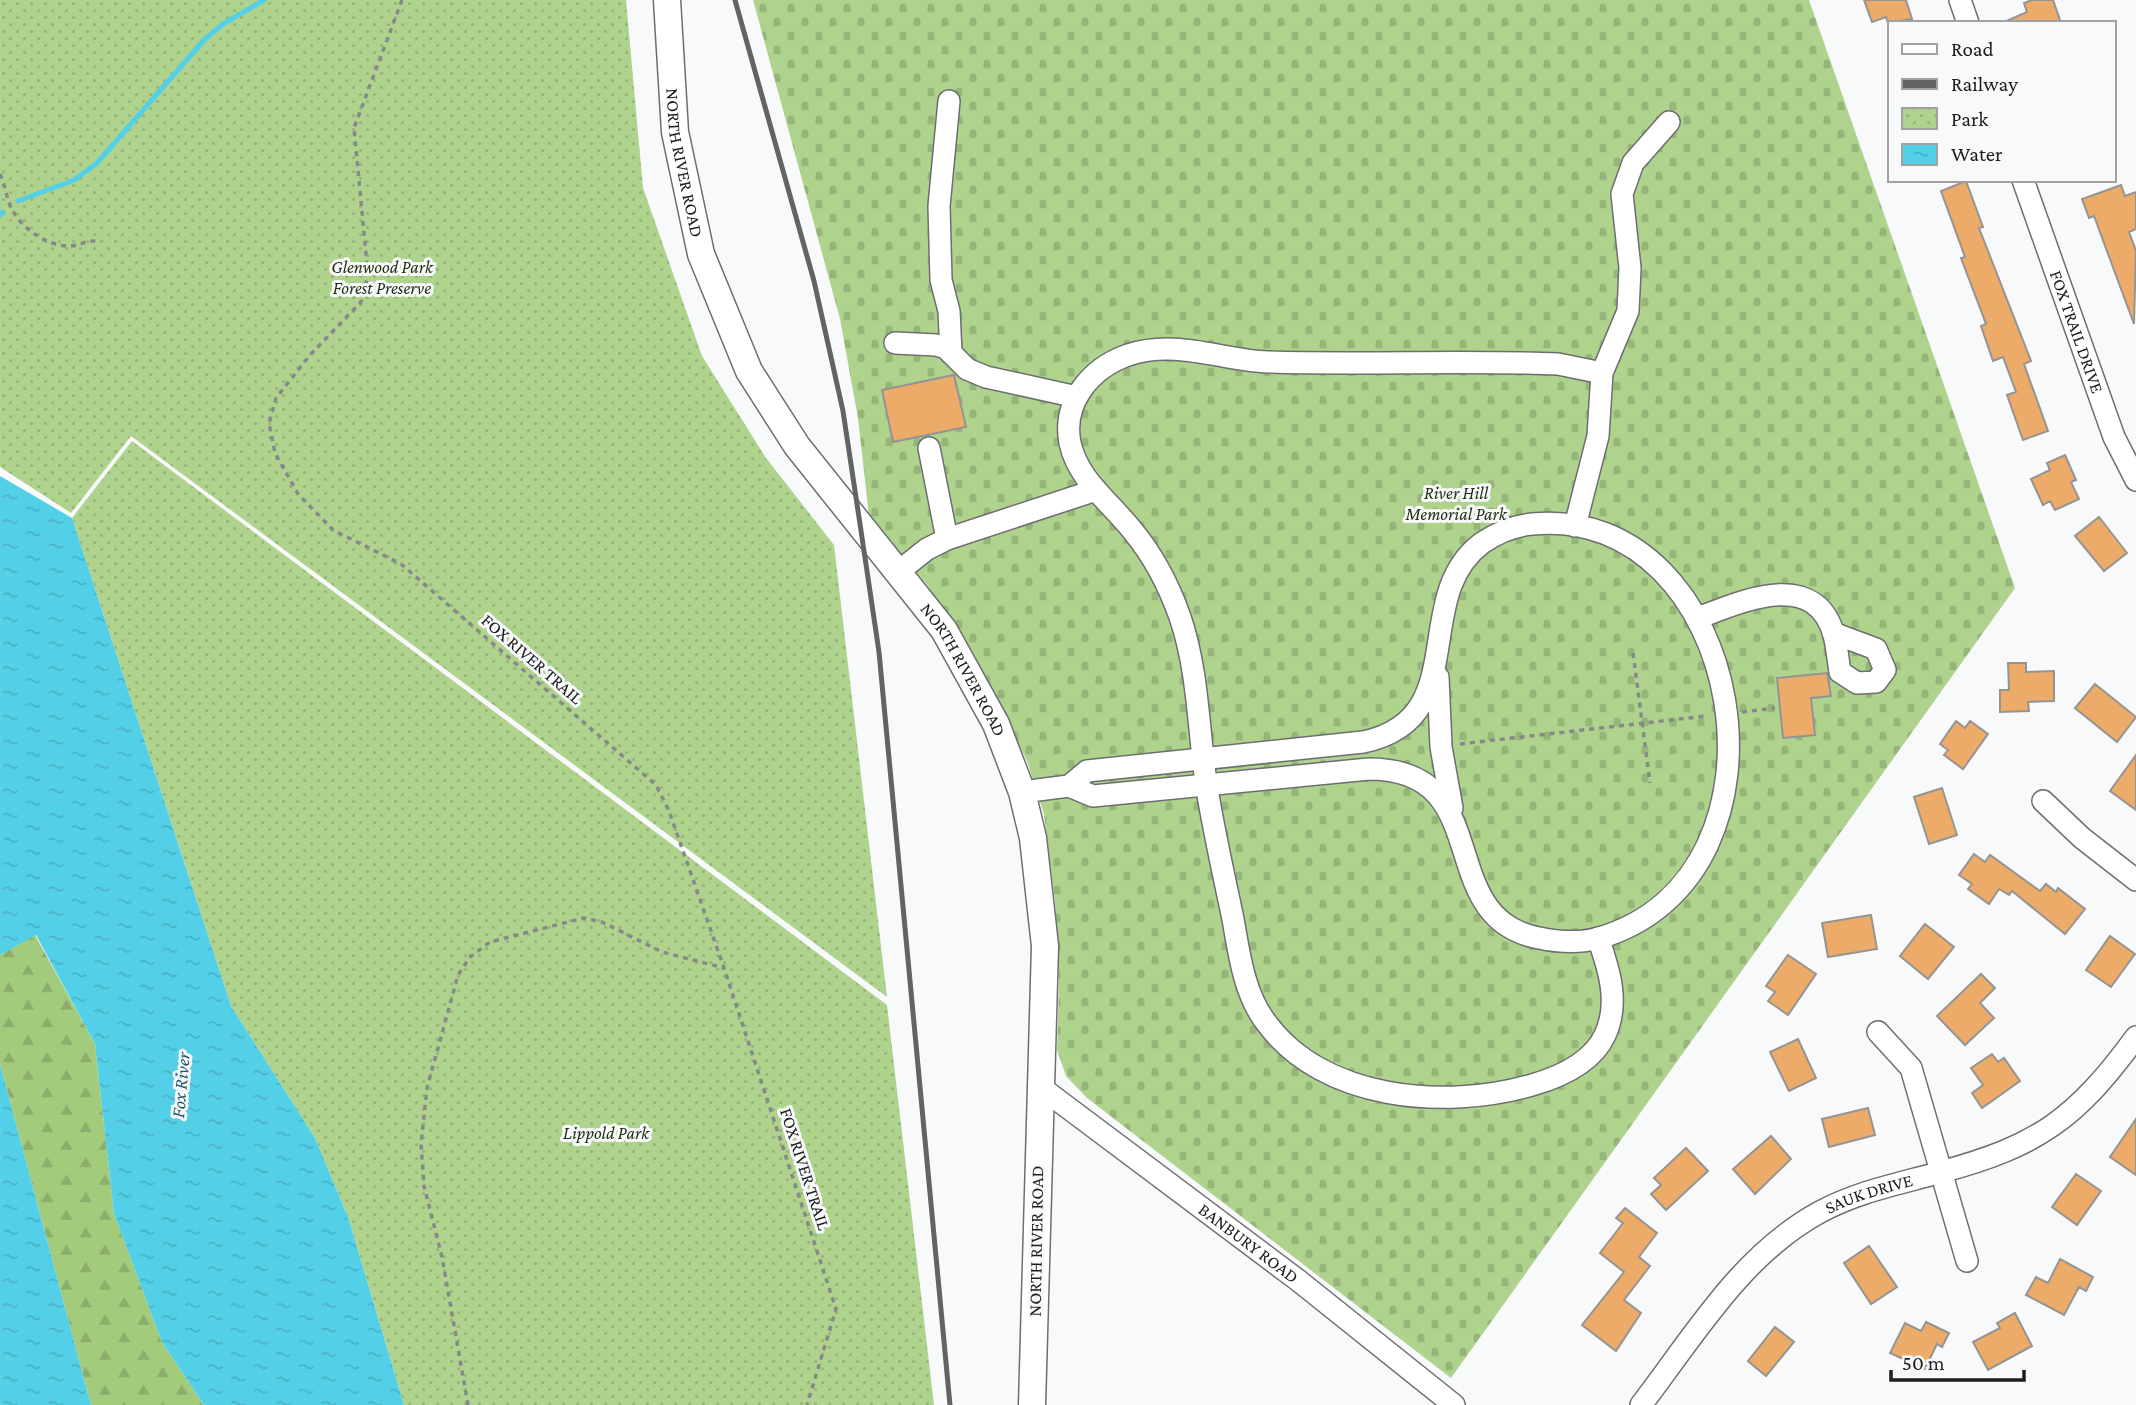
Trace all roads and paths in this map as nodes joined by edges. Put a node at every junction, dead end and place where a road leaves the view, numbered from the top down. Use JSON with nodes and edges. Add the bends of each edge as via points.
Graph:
{"nodes":[{"id":1,"x":402,"y":0,"type":"edge"},
{"id":2,"x":667,"y":0,"type":"edge"},
{"id":3,"x":1960,"y":0,"type":"edge"},
{"id":4,"x":1967,"y":21,"type":"edge"},
{"id":5,"x":949,"y":101,"type":"dead end"},
{"id":6,"x":1669,"y":122,"type":"dead end"},
{"id":7,"x":0,"y":174,"type":"edge"},
{"id":8,"x":2024,"y":182,"type":"edge"},
{"id":9,"x":96,"y":241,"type":"dead end"},
{"id":10,"x":895,"y":343,"type":"dead end"},
{"id":11,"x":951,"y":353,"type":"junction"},
{"id":12,"x":1602,"y":373,"type":"junction"},
{"id":13,"x":1077,"y":397,"type":"junction"},
{"id":14,"x":929,"y":448,"type":"dead end"},
{"id":15,"x":2136,"y":480,"type":"edge"},
{"id":16,"x":1096,"y":490,"type":"junction"},
{"id":17,"x":1575,"y":526,"type":"junction"},
{"id":18,"x":947,"y":539,"type":"junction"},
{"id":19,"x":898,"y":572,"type":"junction"},
{"id":20,"x":1698,"y":618,"type":"junction"},
{"id":21,"x":1833,"y":633,"type":"dead end"},
{"id":22,"x":1633,"y":653,"type":"dead end"},
{"id":23,"x":1438,"y":660,"type":"junction"},
{"id":24,"x":1775,"y":708,"type":"dead end"},
{"id":25,"x":1724,"y":714,"type":"junction"},
{"id":26,"x":1643,"y":723,"type":"junction"},
{"id":27,"x":1388,"y":734,"type":"junction"},
{"id":28,"x":1441,"y":747,"type":"junction"},
{"id":29,"x":1205,"y":759,"type":"junction"},
{"id":30,"x":1396,"y":772,"type":"junction"},
{"id":31,"x":1650,"y":783,"type":"dead end"},
{"id":32,"x":1207,"y":785,"type":"junction"},
{"id":33,"x":1069,"y":786,"type":"junction"},
{"id":34,"x":1022,"y":792,"type":"junction"},
{"id":35,"x":2043,"y":801,"type":"dead end"},
{"id":36,"x":1454,"y":817,"type":"junction"},
{"id":37,"x":2136,"y":880,"type":"edge"},
{"id":38,"x":1598,"y":938,"type":"junction"},
{"id":39,"x":724,"y":968,"type":"junction"},
{"id":40,"x":1878,"y":1032,"type":"dead end"},
{"id":41,"x":2132,"y":1050,"type":"edge"},
{"id":42,"x":1039,"y":1086,"type":"junction"},
{"id":43,"x":1940,"y":1172,"type":"junction"},
{"id":44,"x":1967,"y":1261,"type":"dead end"},
{"id":45,"x":468,"y":1405,"type":"edge"},
{"id":46,"x":807,"y":1405,"type":"edge"},
{"id":47,"x":1032,"y":1405,"type":"edge"},
{"id":48,"x":1454,"y":1405,"type":"edge"},
{"id":49,"x":1641,"y":1405,"type":"edge"}],
"edges":[{"from":1,"to":39,"type":"path","name":"FOX RIVER TRAIL","via":[[354,128],[368,275],[361,302],[276,398],[269,423],[275,453],[298,494],[333,530],[401,565],[656,785]]},
{"from":2,"to":19,"type":"main road","name":"NORTH RIVER ROAD","via":[[675,132],[701,254],[749,371],[797,446]]},
{"from":3,"to":4,"type":"street"},
{"from":5,"to":11,"type":"street","via":[[939,206],[941,280],[949,311]]},
{"from":6,"to":12,"type":"street","via":[[1643,149],[1626,178],[1622,194],[1630,268],[1628,311]]},
{"from":7,"to":9,"type":"path","via":[[9,204],[33,234],[58,245]]},
{"from":8,"to":15,"type":"street","name":"FOX TRAIL DRIVE","via":[[2114,437]]},
{"from":10,"to":11,"type":"street","via":[[936,345]]},
{"from":11,"to":13,"type":"street","via":[[967,369],[986,377]]},
{"from":12,"to":13,"type":"street","via":[[1533,363],[1262,361],[1170,348],[1116,360],[1091,377]]},
{"from":12,"to":17,"type":"street","via":[[1598,436]]},
{"from":13,"to":16,"type":"street","via":[[1070,416],[1071,445],[1082,474]]},
{"from":14,"to":18,"type":"street"},
{"from":16,"to":18,"type":"street"},
{"from":16,"to":29,"type":"street","via":[[1136,533],[1172,596],[1188,645]]},
{"from":17,"to":20,"type":"street","via":[[1606,535],[1650,562],[1678,586]]},
{"from":17,"to":23,"type":"street","via":[[1512,527],[1463,560],[1444,605]]},
{"from":18,"to":19,"type":"street"},
{"from":19,"to":34,"type":"main road","name":"NORTH RIVER ROAD","via":[[944,630],[972,677]]},
{"from":20,"to":21,"type":"street","via":[[1781,593],[1806,598],[1818,606]]},
{"from":20,"to":25,"type":"street","via":[[1714,659]]},
{"from":22,"to":26,"type":"path"},
{"from":23,"to":27,"type":"street","via":[[1420,707]]},
{"from":23,"to":28,"type":"street"},
{"from":24,"to":25,"type":"path"},
{"from":25,"to":26,"type":"path"},
{"from":25,"to":38,"type":"street","via":[[1727,787],[1716,829],[1698,868],[1654,911]]},
{"from":26,"to":28,"type":"path"},
{"from":26,"to":31,"type":"path"},
{"from":27,"to":29,"type":"street","via":[[1363,742]]},
{"from":27,"to":30,"type":"street","via":[[1383,749]]},
{"from":28,"to":36,"type":"street"},
{"from":29,"to":32,"type":"street"},
{"from":29,"to":33,"type":"street","via":[[1087,771]]},
{"from":30,"to":32,"type":"street","via":[[1369,769]]},
{"from":30,"to":36,"type":"street","via":[[1440,796]]},
{"from":32,"to":33,"type":"street","via":[[1093,796]]},
{"from":32,"to":38,"type":"street","via":[[1240,955],[1255,1004],[1272,1030],[1296,1051],[1355,1083],[1416,1098],[1448,1099],[1486,1096],[1560,1076],[1597,1048],[1609,1021],[1613,991]]},
{"from":33,"to":34,"type":"street"},
{"from":34,"to":42,"type":"main road","name":"NORTH RIVER ROAD","via":[[1033,838],[1045,946]]},
{"from":35,"to":37,"type":"street"},
{"from":36,"to":38,"type":"street","via":[[1476,891],[1500,920],[1534,938]]},
{"from":39,"to":45,"type":"path","via":[[662,952],[602,922],[584,918],[491,942],[470,957],[458,975],[427,1088],[421,1144],[424,1186],[442,1257]]},
{"from":39,"to":46,"type":"path","name":"FOX RIVER TRAIL","via":[[836,1309]]},
{"from":40,"to":43,"type":"street","via":[[1910,1068]]},
{"from":41,"to":43,"type":"street","name":"SAUK DRIVE","via":[[2078,1108],[2048,1132],[2013,1150]]},
{"from":42,"to":47,"type":"main road","name":"NORTH RIVER ROAD"},
{"from":42,"to":48,"type":"street","name":"BANBURY ROAD","via":[[1299,1281]]},
{"from":43,"to":44,"type":"street"},
{"from":43,"to":49,"type":"street","name":"SAUK DRIVE","via":[[1847,1199],[1778,1240],[1744,1271]]}]}
